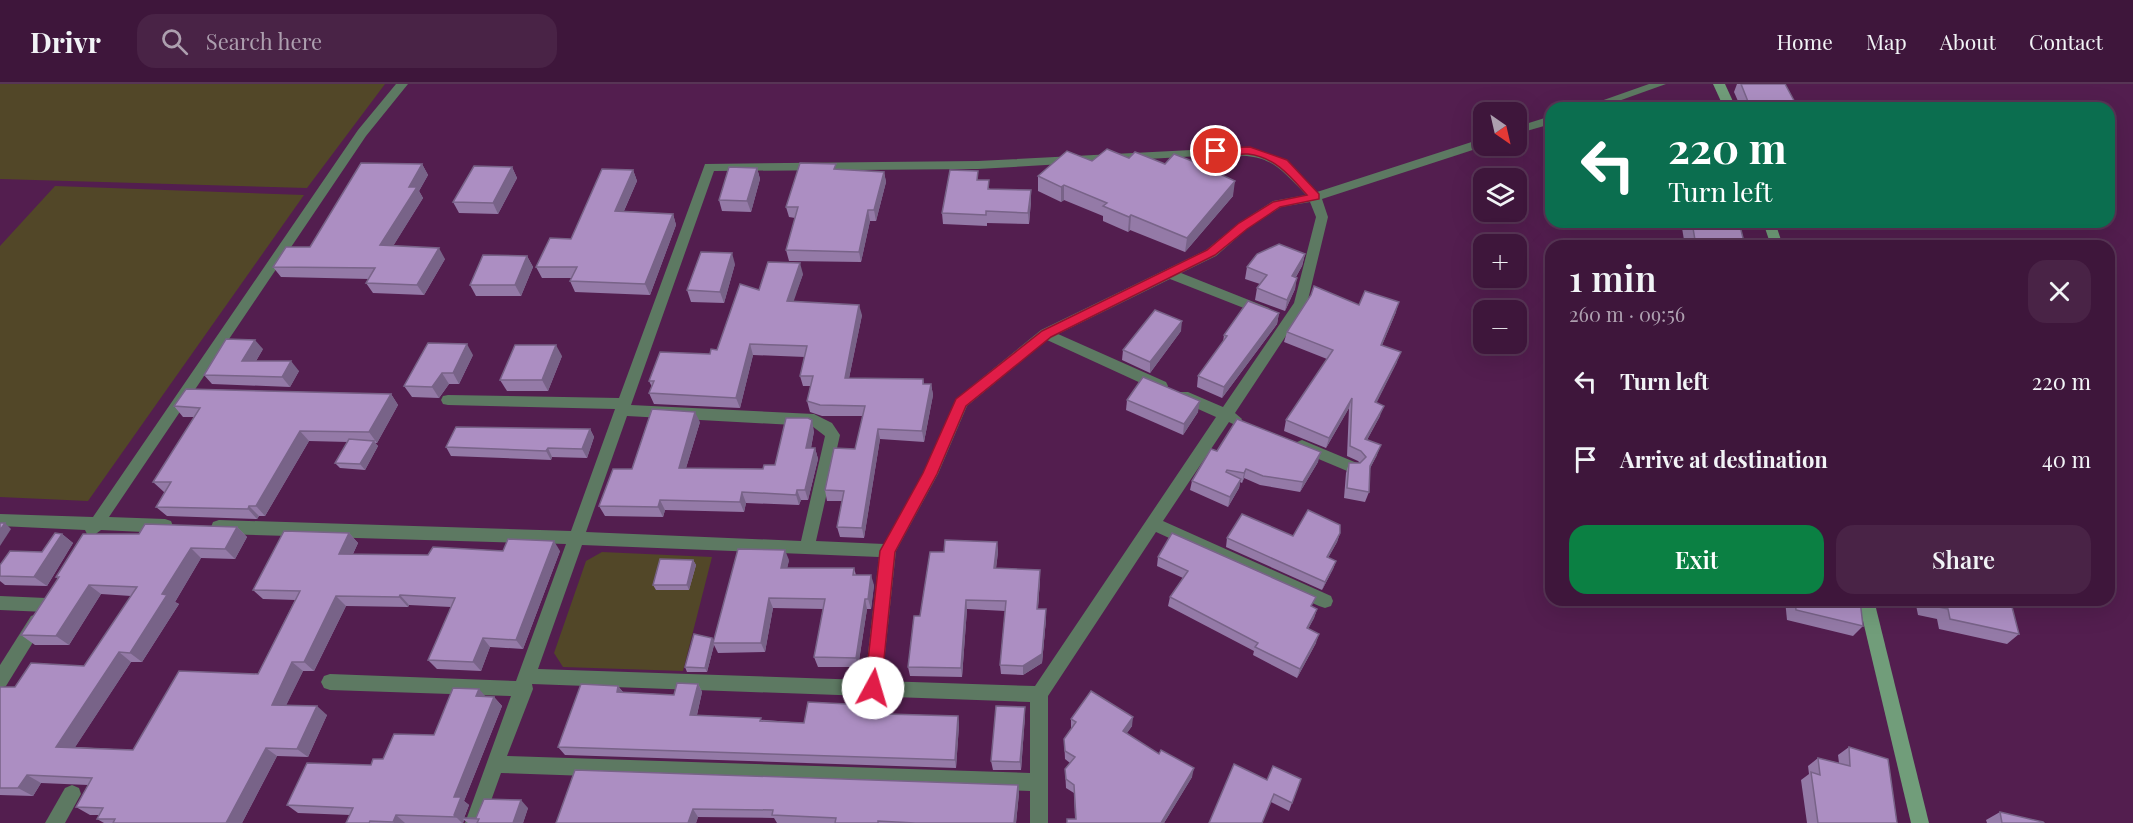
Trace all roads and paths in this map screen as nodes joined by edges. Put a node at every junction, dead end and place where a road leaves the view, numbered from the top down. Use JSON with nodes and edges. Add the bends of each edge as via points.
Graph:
{"nodes":[{"id":1,"x":402,"y":84,"type":"edge"},
{"id":2,"x":1660,"y":84,"type":"edge"},
{"id":3,"x":1719,"y":84,"type":"edge"},
{"id":4,"x":1605,"y":102,"type":"edge"},
{"id":5,"x":1727,"y":102,"type":"edge"},
{"id":6,"x":1545,"y":122,"type":"edge"},
{"id":7,"x":1527,"y":128,"type":"edge"},
{"id":8,"x":1473,"y":146,"type":"edge"},
{"id":9,"x":1315,"y":197,"type":"junction"},
{"id":10,"x":1171,"y":274,"type":"junction"},
{"id":11,"x":1289,"y":321,"type":"junction"},
{"id":12,"x":1046,"y":334,"type":"junction"},
{"id":13,"x":187,"y":391,"type":"junction"},
{"id":14,"x":209,"y":392,"type":"edge"},
{"id":15,"x":448,"y":400,"type":"dead end"},
{"id":16,"x":623,"y":407,"type":"junction"},
{"id":17,"x":1227,"y":416,"type":"junction"},
{"id":18,"x":1248,"y":424,"type":"edge"},
{"id":19,"x":1290,"y":441,"type":"edge"},
{"id":20,"x":1352,"y":467,"type":"edge"},
{"id":21,"x":0,"y":520,"type":"edge"},
{"id":22,"x":97,"y":523,"type":"junction"},
{"id":23,"x":1152,"y":523,"type":"junction"},
{"id":24,"x":181,"y":526,"type":"edge"},
{"id":25,"x":204,"y":527,"type":"edge"},
{"id":26,"x":576,"y":538,"type":"junction"},
{"id":27,"x":84,"y":544,"type":"edge"},
{"id":28,"x":807,"y":548,"type":"junction"},
{"id":29,"x":888,"y":551,"type":"junction"},
{"id":30,"x":1325,"y":601,"type":"dead end"},
{"id":31,"x":0,"y":603,"type":"edge"},
{"id":32,"x":1867,"y":606,"type":"edge"},
{"id":33,"x":0,"y":680,"type":"edge"},
{"id":34,"x":330,"y":682,"type":"dead end"},
{"id":35,"x":526,"y":682,"type":"junction"},
{"id":36,"x":873,"y":688,"type":"junction"},
{"id":37,"x":1039,"y":694,"type":"junction"},
{"id":38,"x":496,"y":764,"type":"junction"},
{"id":39,"x":1039,"y":782,"type":"junction"},
{"id":40,"x":72,"y":794,"type":"dead end"},
{"id":41,"x":54,"y":823,"type":"edge"},
{"id":42,"x":474,"y":823,"type":"edge"},
{"id":43,"x":1039,"y":823,"type":"edge"},
{"id":44,"x":1920,"y":823,"type":"edge"}],
"edges":[{"from":1,"to":13,"type":"street","via":[[362,133]]},
{"from":2,"to":4,"type":"street"},
{"from":3,"to":5,"type":"street"},
{"from":6,"to":7,"type":"street"},
{"from":8,"to":9,"type":"street"},
{"from":9,"to":10,"type":"street","via":[[1277,204],[1211,253]]},
{"from":9,"to":11,"type":"street","via":[[1322,217],[1310,275]]},
{"from":9,"to":16,"type":"street","via":[[1283,163],[1250,151],[978,165],[709,167]]},
{"from":10,"to":11,"type":"street"},
{"from":10,"to":12,"type":"street"},
{"from":11,"to":17,"type":"street"},
{"from":12,"to":17,"type":"street"},
{"from":12,"to":29,"type":"street","via":[[961,403],[930,474]]},
{"from":13,"to":14,"type":"street"},
{"from":13,"to":22,"type":"street"},
{"from":15,"to":16,"type":"street"},
{"from":16,"to":26,"type":"street"},
{"from":16,"to":28,"type":"street","via":[[814,420],[828,427],[833,435]]},
{"from":17,"to":18,"type":"street"},
{"from":17,"to":23,"type":"street"},
{"from":19,"to":20,"type":"street"},
{"from":21,"to":22,"type":"street"},
{"from":22,"to":24,"type":"street"},
{"from":22,"to":27,"type":"street"},
{"from":23,"to":30,"type":"street"},
{"from":23,"to":37,"type":"street"},
{"from":25,"to":26,"type":"street"},
{"from":26,"to":28,"type":"street"},
{"from":26,"to":35,"type":"street"},
{"from":28,"to":29,"type":"street"},
{"from":29,"to":36,"type":"street"},
{"from":31,"to":33,"type":"street","via":[[50,600]]},
{"from":32,"to":44,"type":"street"},
{"from":34,"to":35,"type":"street"},
{"from":35,"to":36,"type":"street"},
{"from":35,"to":38,"type":"street"},
{"from":36,"to":37,"type":"street"},
{"from":37,"to":39,"type":"street"},
{"from":38,"to":39,"type":"street"},
{"from":38,"to":42,"type":"street"},
{"from":39,"to":43,"type":"street"},
{"from":40,"to":41,"type":"street"}]}
